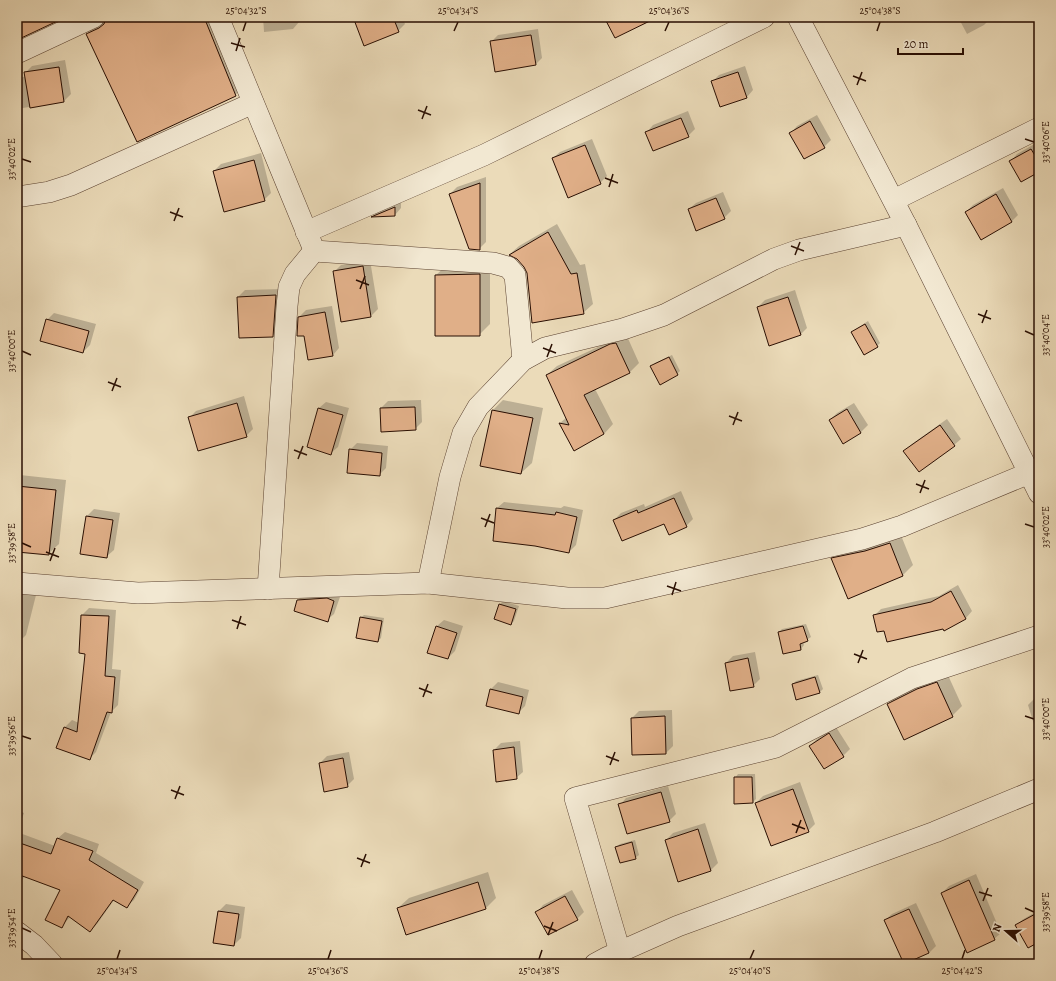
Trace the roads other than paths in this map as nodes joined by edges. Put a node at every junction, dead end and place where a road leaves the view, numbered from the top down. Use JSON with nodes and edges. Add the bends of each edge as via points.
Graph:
{"nodes":[{"id":1,"x":94,"y":17,"type":"edge"},
{"id":2,"x":218,"y":17,"type":"edge"},
{"id":3,"x":764,"y":17,"type":"edge"},
{"id":4,"x":798,"y":17,"type":"edge"},
{"id":5,"x":17,"y":54,"type":"edge"},
{"id":6,"x":254,"y":103,"type":"junction"},
{"id":7,"x":1039,"y":128,"type":"edge"},
{"id":8,"x":17,"y":197,"type":"edge"},
{"id":9,"x":894,"y":200,"type":"junction"},
{"id":10,"x":906,"y":225,"type":"junction"},
{"id":11,"x":306,"y":232,"type":"junction"},
{"id":12,"x":314,"y":251,"type":"junction"},
{"id":13,"x":523,"y":360,"type":"junction"},
{"id":14,"x":1034,"y":471,"type":"edge"},
{"id":15,"x":1039,"y":493,"type":"edge"},
{"id":16,"x":17,"y":583,"type":"edge"},
{"id":17,"x":428,"y":583,"type":"junction"},
{"id":18,"x":268,"y":589,"type":"junction"},
{"id":19,"x":1039,"y":636,"type":"edge"},
{"id":20,"x":1039,"y":788,"type":"edge"},
{"id":21,"x":17,"y":932,"type":"edge"},
{"id":22,"x":608,"y":959,"type":"edge"},
{"id":23,"x":52,"y":964,"type":"edge"}],
"edges":[{"from":1,"to":5,"type":"street"},
{"from":2,"to":6,"type":"street"},
{"from":3,"to":11,"type":"street","via":[[484,155]]},
{"from":4,"to":9,"type":"street"},
{"from":6,"to":8,"type":"street","via":[[71,186]]},
{"from":6,"to":11,"type":"street"},
{"from":7,"to":9,"type":"street"},
{"from":9,"to":10,"type":"street"},
{"from":10,"to":13,"type":"street","via":[[799,250],[774,259],[664,314],[623,329],[545,348]]},
{"from":10,"to":14,"type":"street"},
{"from":11,"to":12,"type":"street"},
{"from":12,"to":13,"type":"street","via":[[493,263],[508,268],[515,275]]},
{"from":12,"to":18,"type":"street","via":[[295,274],[288,293]]},
{"from":13,"to":17,"type":"street","via":[[478,407],[463,433],[450,477]]},
{"from":14,"to":15,"type":"street"},
{"from":14,"to":17,"type":"street","via":[[902,526],[862,539],[605,598],[567,598]]},
{"from":16,"to":18,"type":"street","via":[[138,593]]},
{"from":17,"to":18,"type":"street"},
{"from":19,"to":22,"type":"street","via":[[912,678],[776,747],[575,798]]},
{"from":20,"to":22,"type":"street","via":[[935,832],[678,926]]},
{"from":21,"to":23,"type":"street"}]}
